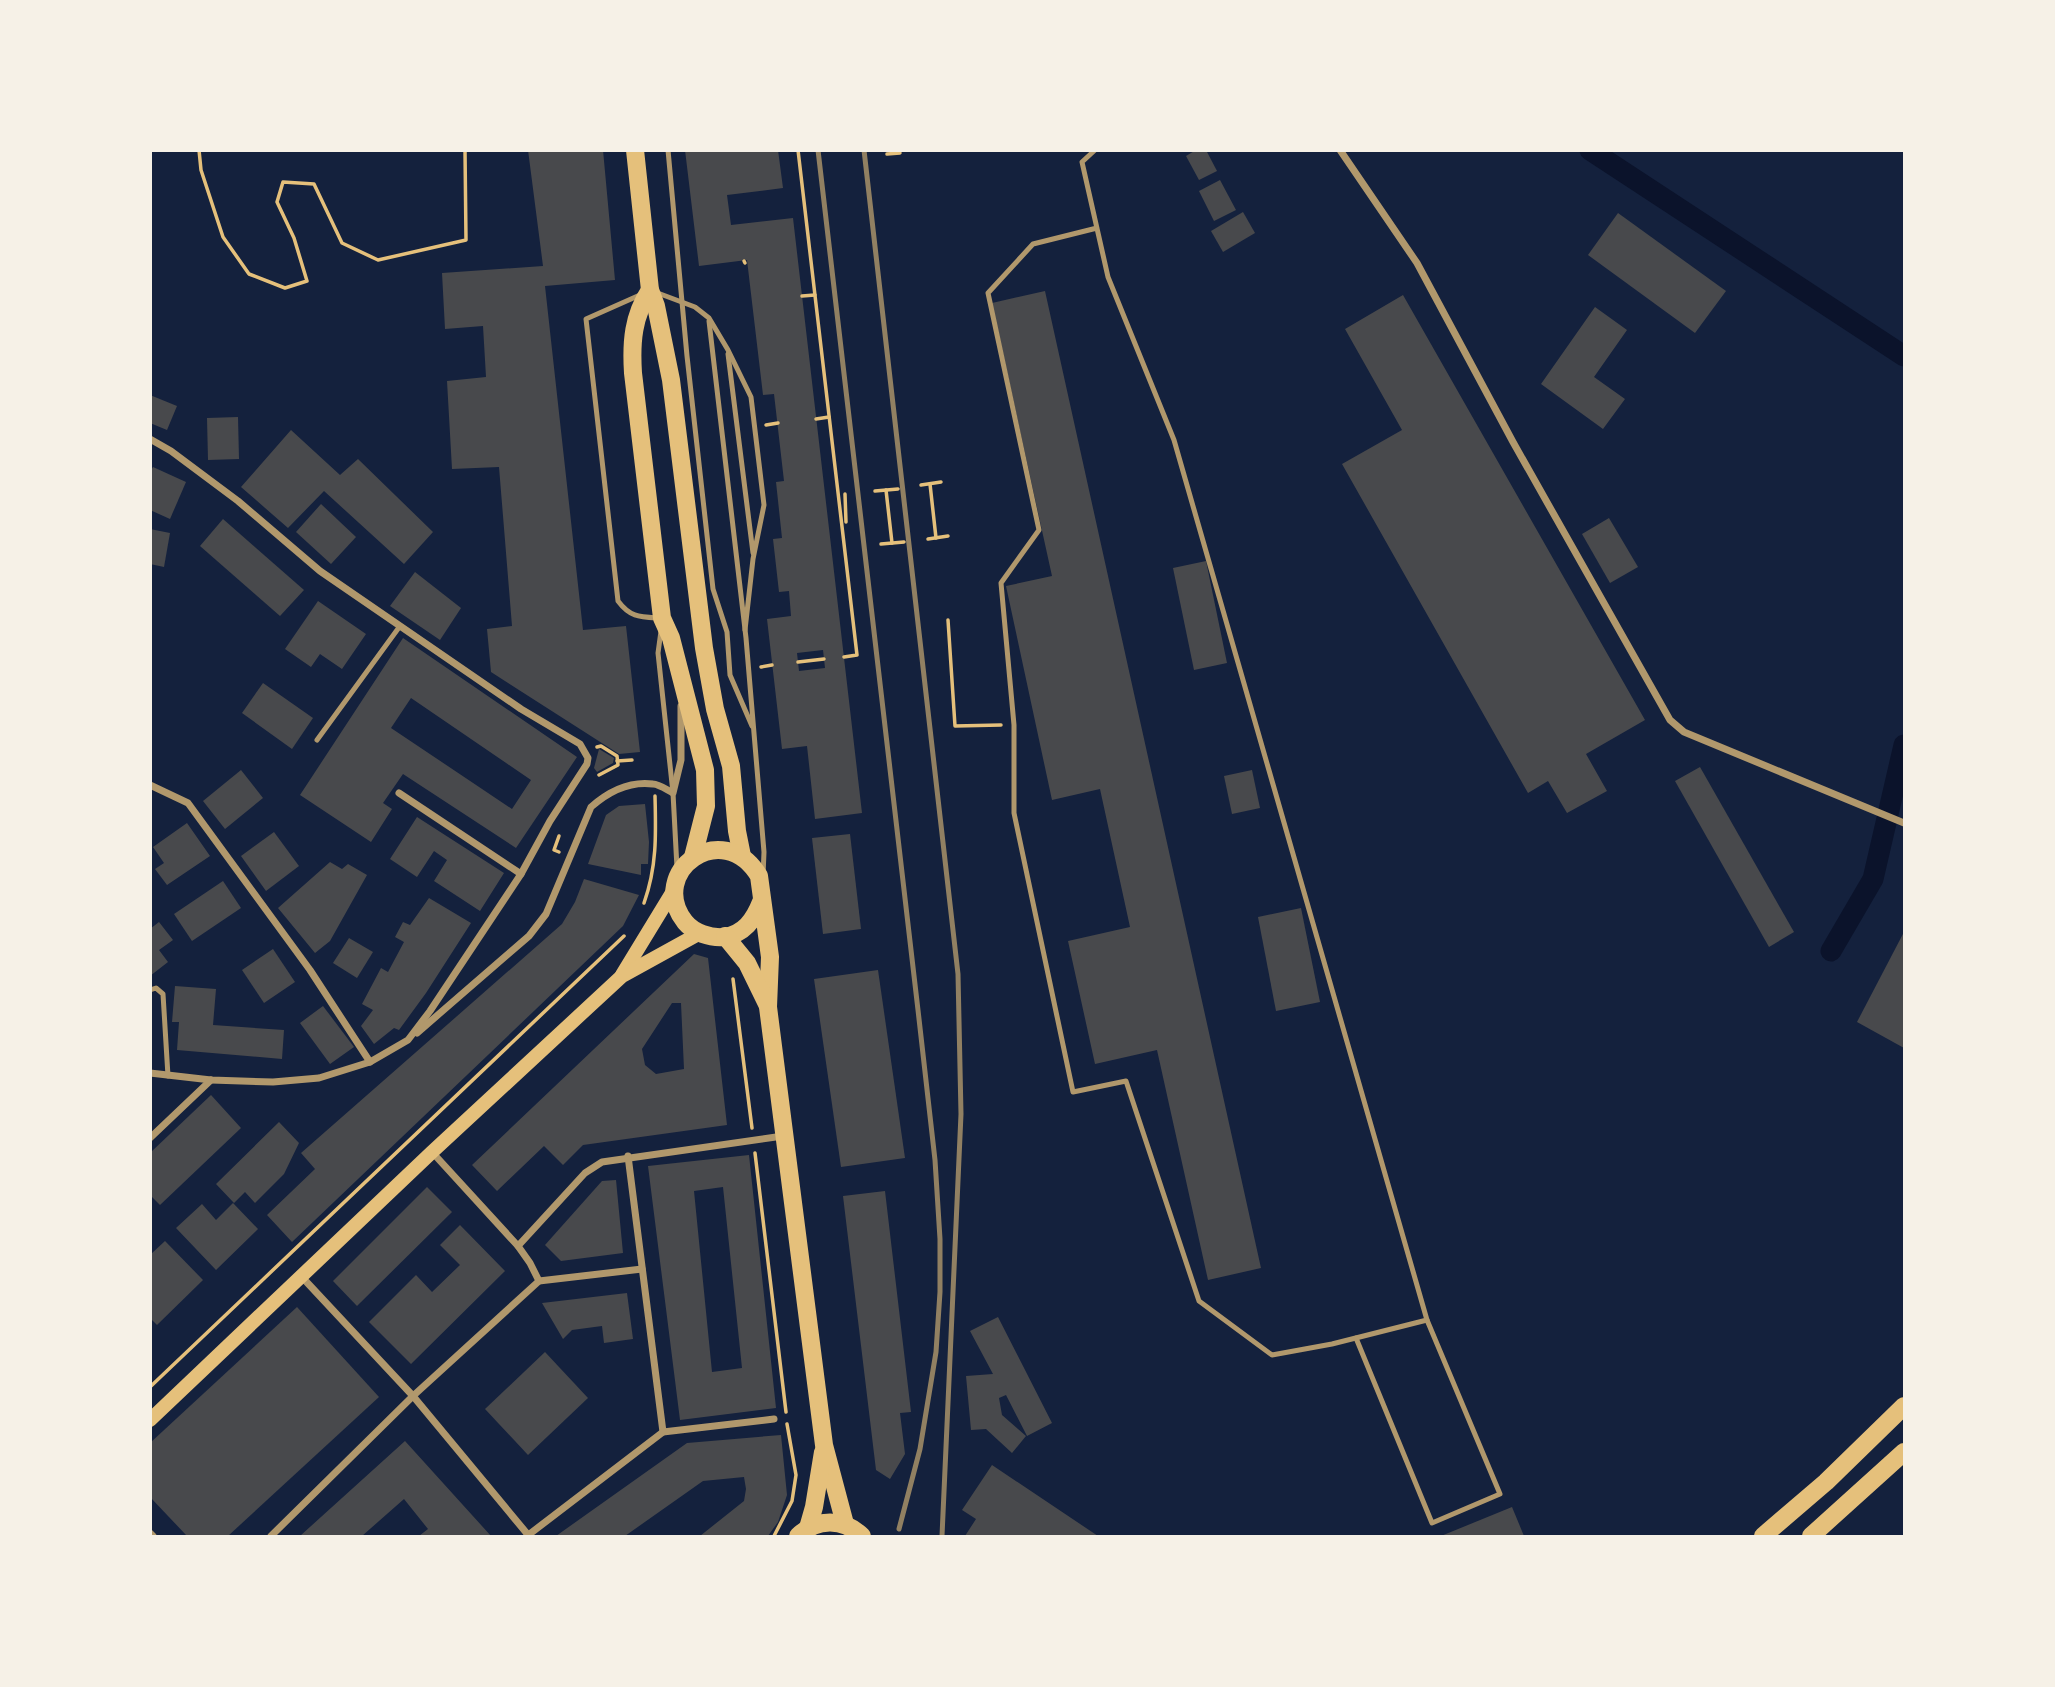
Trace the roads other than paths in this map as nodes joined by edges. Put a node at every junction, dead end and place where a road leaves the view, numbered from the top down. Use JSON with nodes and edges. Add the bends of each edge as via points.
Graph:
{"nodes":[{"id":1,"x":635,"y":150,"type":"edge"},
{"id":2,"x":668,"y":150,"type":"edge"},
{"id":3,"x":1095,"y":150,"type":"edge"},
{"id":4,"x":1340,"y":150,"type":"edge"},
{"id":5,"x":1097,"y":228,"type":"junction"},
{"id":6,"x":650,"y":290,"type":"junction"},
{"id":7,"x":683,"y":301,"type":"junction"},
{"id":8,"x":709,"y":318,"type":"junction"},
{"id":9,"x":728,"y":349,"type":"junction"},
{"id":10,"x":150,"y":439,"type":"edge"},
{"id":11,"x":740,"y":449,"type":"junction"},
{"id":12,"x":723,"y":452,"type":"junction"},
{"id":13,"x":753,"y":559,"type":"junction"},
{"id":14,"x":662,"y":618,"type":"junction"},
{"id":15,"x":400,"y":626,"type":"junction"},
{"id":16,"x":745,"y":630,"type":"junction"},
{"id":17,"x":681,"y":680,"type":"junction"},
{"id":18,"x":752,"y":726,"type":"junction"},
{"id":19,"x":317,"y":740,"type":"dead end"},
{"id":20,"x":150,"y":785,"type":"edge"},
{"id":21,"x":399,"y":793,"type":"dead end"},
{"id":22,"x":673,"y":793,"type":"junction"},
{"id":23,"x":1905,"y":823,"type":"edge"},
{"id":24,"x":742,"y":856,"type":"junction"},
{"id":25,"x":693,"y":857,"type":"junction"},
{"id":26,"x":521,"y":874,"type":"junction"},
{"id":27,"x":676,"y":883,"type":"junction"},
{"id":28,"x":762,"y":896,"type":"junction"},
{"id":29,"x":700,"y":933,"type":"junction"},
{"id":30,"x":725,"y":936,"type":"junction"},
{"id":31,"x":622,"y":976,"type":"junction"},
{"id":32,"x":150,"y":990,"type":"edge"},
{"id":33,"x":768,"y":1007,"type":"junction"},
{"id":34,"x":408,"y":1040,"type":"junction"},
{"id":35,"x":370,"y":1062,"type":"junction"},
{"id":36,"x":150,"y":1073,"type":"edge"},
{"id":37,"x":168,"y":1076,"type":"junction"},
{"id":38,"x":211,"y":1080,"type":"junction"},
{"id":39,"x":786,"y":1136,"type":"junction"},
{"id":40,"x":150,"y":1139,"type":"edge"},
{"id":41,"x":432,"y":1152,"type":"junction"},
{"id":42,"x":628,"y":1156,"type":"junction"},
{"id":43,"x":518,"y":1246,"type":"junction"},
{"id":44,"x":642,"y":1269,"type":"junction"},
{"id":45,"x":301,"y":1276,"type":"junction"},
{"id":46,"x":538,"y":1281,"type":"junction"},
{"id":47,"x":1427,"y":1320,"type":"junction"},
{"id":48,"x":1356,"y":1338,"type":"junction"},
{"id":49,"x":413,"y":1396,"type":"junction"},
{"id":50,"x":1905,"y":1406,"type":"edge"},
{"id":51,"x":774,"y":1419,"type":"dead end"},
{"id":52,"x":150,"y":1420,"type":"edge"},
{"id":53,"x":663,"y":1432,"type":"junction"},
{"id":54,"x":824,"y":1445,"type":"junction"},
{"id":55,"x":1905,"y":1452,"type":"edge"},
{"id":56,"x":845,"y":1524,"type":"junction"},
{"id":57,"x":803,"y":1532,"type":"edge"},
{"id":58,"x":271,"y":1536,"type":"edge"},
{"id":59,"x":528,"y":1536,"type":"edge"},
{"id":60,"x":862,"y":1536,"type":"edge"},
{"id":61,"x":1763,"y":1536,"type":"edge"},
{"id":62,"x":1811,"y":1536,"type":"edge"}],
"edges":[{"from":1,"to":6,"type":"main road"},
{"from":2,"to":7,"type":"lane"},
{"from":3,"to":5,"type":"lane","via":[[1082,162]]},
{"from":4,"to":23,"type":"street","via":[[1417,263],[1670,720],[1684,732]]},
{"from":5,"to":47,"type":"lane","via":[[1108,277],[1174,440]]},
{"from":5,"to":48,"type":"lane","via":[[1032,244],[988,293],[1039,530],[1001,583],[1014,725],[1014,813],[1073,1092],[1126,1081],[1199,1301],[1272,1355]]},
{"from":6,"to":7,"type":"lane"},
{"from":6,"to":14,"type":"main road","via":[[638,309],[632,356]]},
{"from":6,"to":14,"type":"lane","via":[[586,319],[618,601],[626,612]]},
{"from":6,"to":24,"type":"main road","via":[[671,380],[702,634],[731,766]]},
{"from":7,"to":8,"type":"lane"},
{"from":7,"to":18,"type":"lane","via":[[713,589],[727,632],[730,675]]},
{"from":8,"to":9,"type":"lane"},
{"from":8,"to":12,"type":"lane"},
{"from":9,"to":11,"type":"lane"},
{"from":9,"to":13,"type":"lane","via":[[751,397],[764,506]]},
{"from":10,"to":15,"type":"street","via":[[237,501],[320,571]]},
{"from":11,"to":12,"type":"lane"},
{"from":11,"to":13,"type":"lane"},
{"from":12,"to":16,"type":"lane"},
{"from":13,"to":16,"type":"lane"},
{"from":14,"to":17,"type":"main road"},
{"from":14,"to":22,"type":"lane","via":[[658,653]]},
{"from":15,"to":19,"type":"lane"},
{"from":15,"to":26,"type":"street","via":[[580,744],[589,758]]},
{"from":16,"to":18,"type":"lane"},
{"from":17,"to":22,"type":"street","via":[[681,760]]},
{"from":17,"to":25,"type":"main road","via":[[707,790]]},
{"from":18,"to":28,"type":"lane","via":[[764,852]]},
{"from":20,"to":35,"type":"street","via":[[188,803],[310,970]]},
{"from":21,"to":26,"type":"street"},
{"from":22,"to":27,"type":"lane"},
{"from":22,"to":34,"type":"street","via":[[654,783],[626,787],[591,807],[555,896],[529,936]]},
{"from":24,"to":25,"type":"main road","via":[[717,849]]},
{"from":24,"to":28,"type":"main road","via":[[759,876]]},
{"from":25,"to":27,"type":"main road"},
{"from":26,"to":34,"type":"street"},
{"from":27,"to":29,"type":"main road","via":[[681,916]]},
{"from":27,"to":31,"type":"main road"},
{"from":28,"to":30,"type":"main road","via":[[749,925]]},
{"from":28,"to":33,"type":"main road","via":[[769,957]]},
{"from":29,"to":30,"type":"main road"},
{"from":29,"to":31,"type":"main road"},
{"from":30,"to":33,"type":"main road","via":[[747,962]]},
{"from":31,"to":41,"type":"main road"},
{"from":32,"to":37,"type":"lane","via":[[156,988],[163,994]]},
{"from":33,"to":39,"type":"main road"},
{"from":34,"to":35,"type":"street"},
{"from":35,"to":38,"type":"street","via":[[319,1078]]},
{"from":36,"to":37,"type":"street"},
{"from":37,"to":38,"type":"street"},
{"from":38,"to":40,"type":"street"},
{"from":39,"to":42,"type":"street"},
{"from":39,"to":54,"type":"main road"},
{"from":41,"to":43,"type":"street"},
{"from":41,"to":45,"type":"main road"},
{"from":42,"to":43,"type":"street","via":[[602,1162],[585,1173]]},
{"from":42,"to":44,"type":"street"},
{"from":43,"to":46,"type":"street"},
{"from":44,"to":46,"type":"street"},
{"from":44,"to":53,"type":"street"},
{"from":45,"to":49,"type":"street"},
{"from":45,"to":52,"type":"main road"},
{"from":46,"to":49,"type":"street"},
{"from":47,"to":48,"type":"lane"},
{"from":47,"to":48,"type":"lane","via":[[1500,1494],[1432,1523]]},
{"from":49,"to":58,"type":"street"},
{"from":49,"to":59,"type":"street"},
{"from":50,"to":61,"type":"main road"},
{"from":51,"to":53,"type":"street"},
{"from":53,"to":59,"type":"street"},
{"from":54,"to":56,"type":"main road"},
{"from":54,"to":57,"type":"main road","via":[[814,1507]]},
{"from":55,"to":62,"type":"main road"},
{"from":56,"to":57,"type":"main road","via":[[826,1522]]},
{"from":56,"to":60,"type":"main road"}]}
